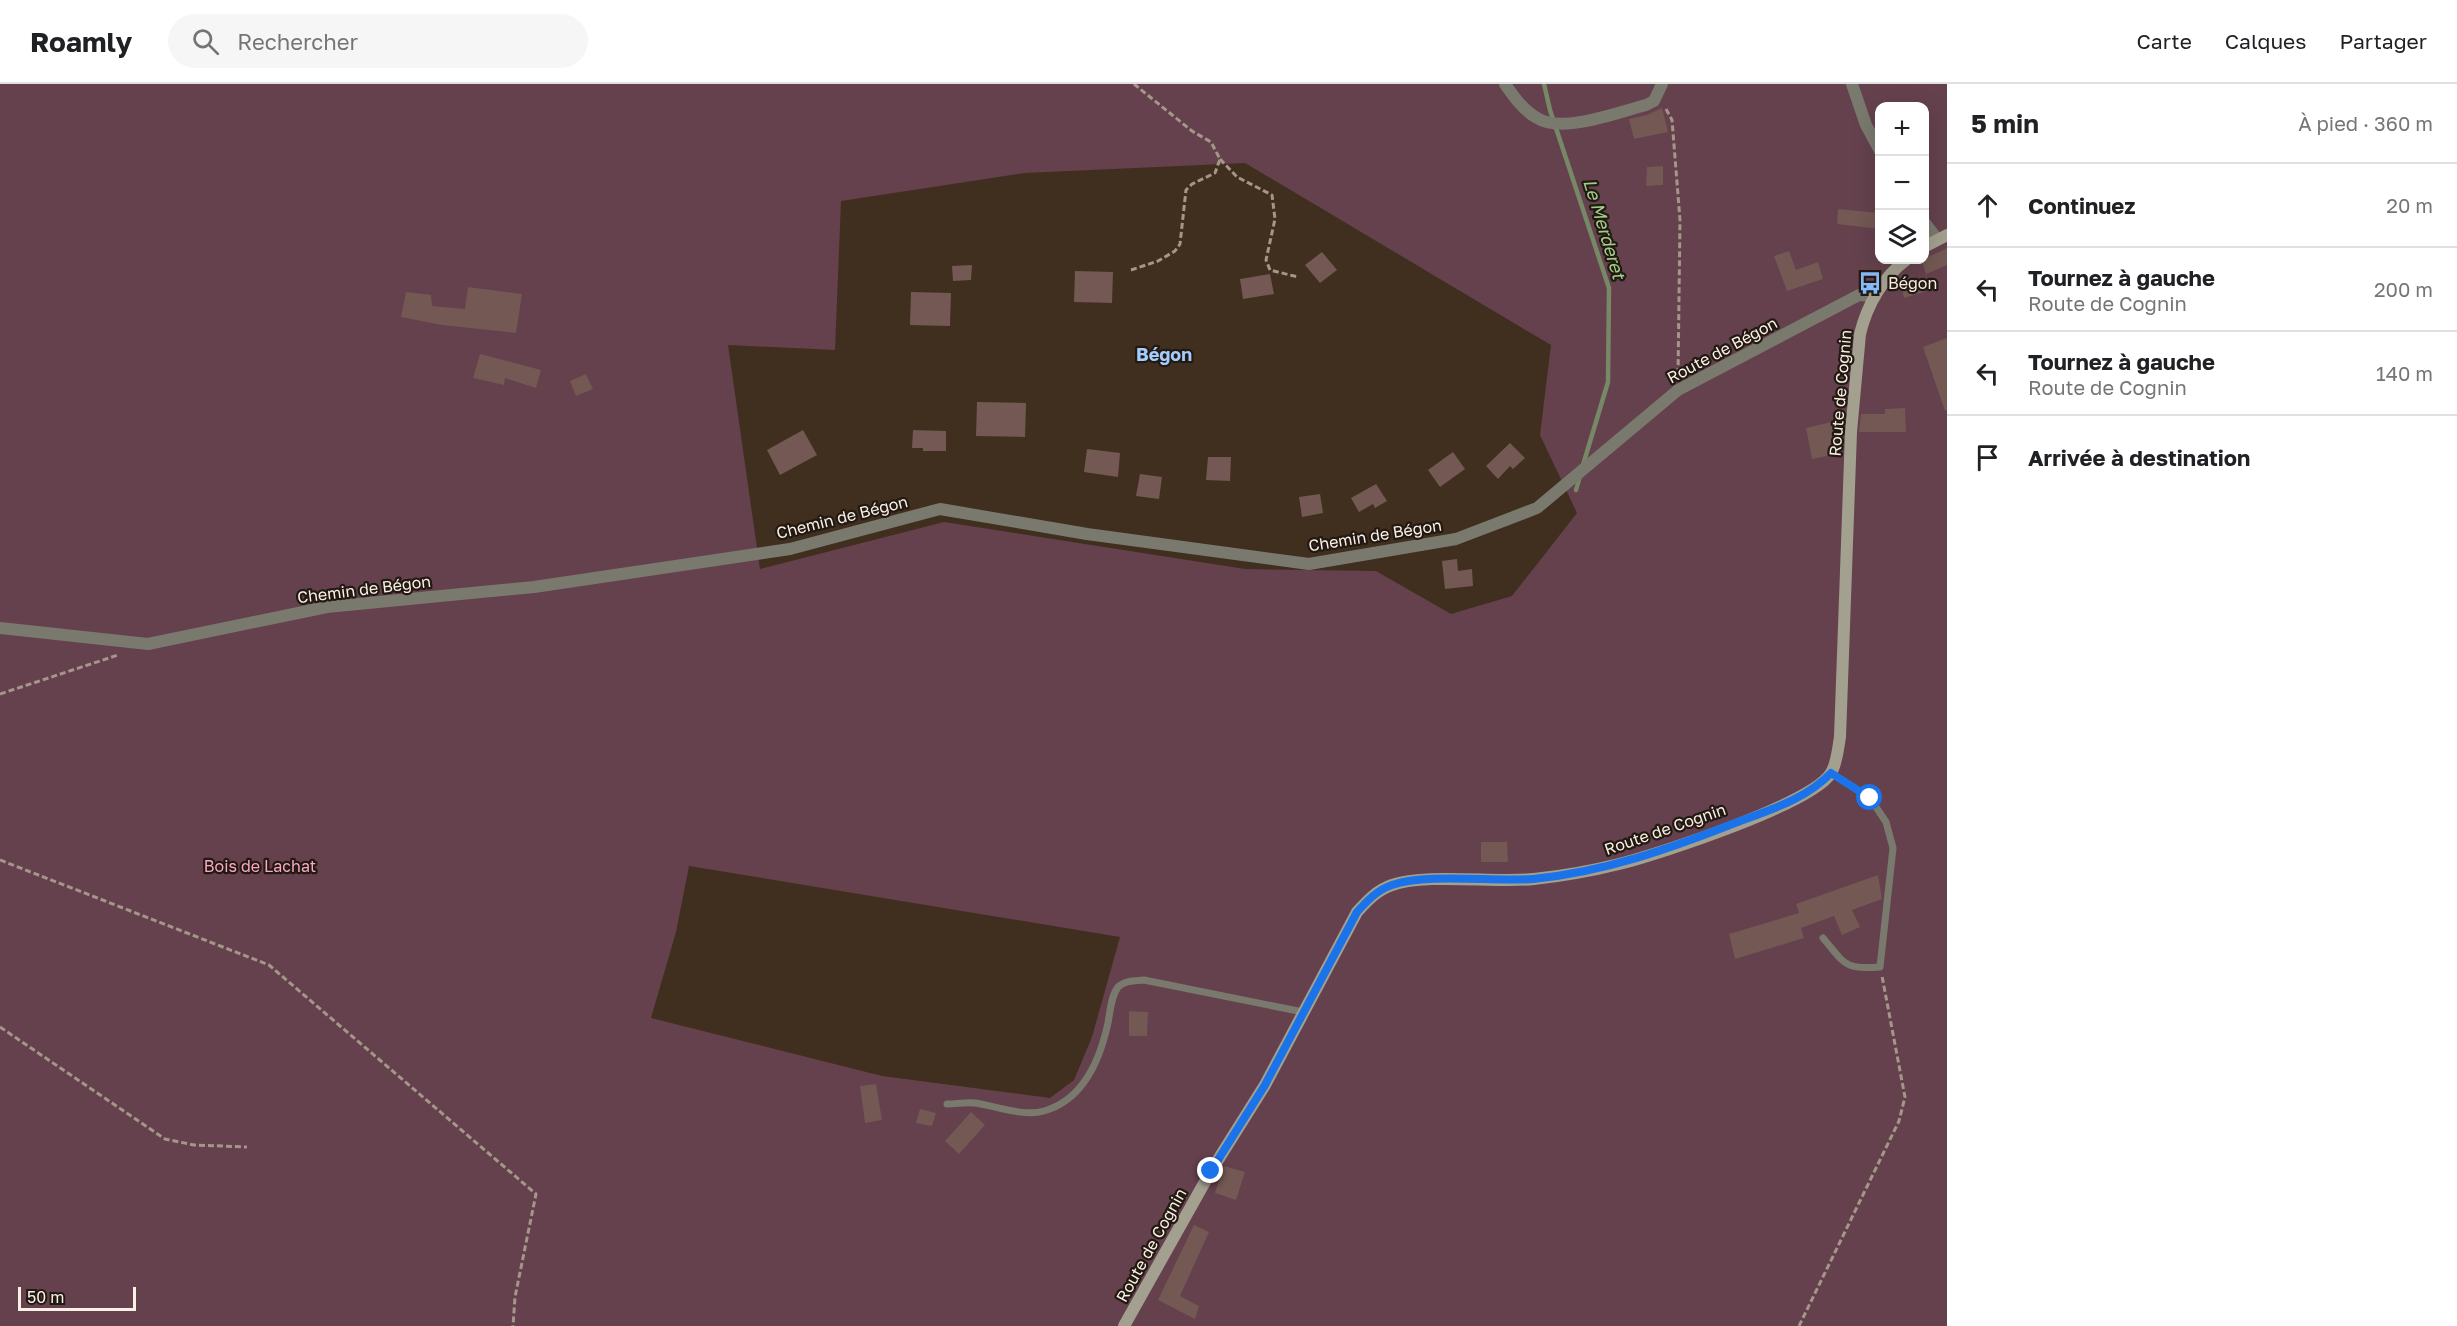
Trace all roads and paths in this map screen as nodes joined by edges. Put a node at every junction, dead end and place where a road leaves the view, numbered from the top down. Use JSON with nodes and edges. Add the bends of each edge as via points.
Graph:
{"nodes":[{"id":1,"x":1134,"y":84,"type":"edge"},
{"id":2,"x":1505,"y":84,"type":"edge"},
{"id":3,"x":1852,"y":84,"type":"edge"},
{"id":4,"x":1660,"y":88,"type":"edge"},
{"id":5,"x":1875,"y":142,"type":"edge"},
{"id":6,"x":1220,"y":159,"type":"junction"},
{"id":7,"x":1929,"y":226,"type":"edge"},
{"id":8,"x":1942,"y":237,"type":"edge"},
{"id":9,"x":1901,"y":264,"type":"edge"},
{"id":10,"x":1131,"y":270,"type":"dead end"},
{"id":11,"x":1298,"y":277,"type":"dead end"},
{"id":12,"x":1875,"y":296,"type":"junction"},
{"id":13,"x":1678,"y":390,"type":"junction"},
{"id":14,"x":1570,"y":481,"type":"joint"},
{"id":15,"x":0,"y":628,"type":"edge"},
{"id":16,"x":126,"y":652,"type":"dead end"},
{"id":17,"x":0,"y":694,"type":"edge"},
{"id":18,"x":1831,"y":773,"type":"junction"},
{"id":19,"x":0,"y":860,"type":"edge"},
{"id":20,"x":1823,"y":938,"type":"dead end"},
{"id":21,"x":1880,"y":967,"type":"junction"},
{"id":22,"x":1303,"y":1012,"type":"junction"},
{"id":23,"x":0,"y":1027,"type":"edge"},
{"id":24,"x":947,"y":1104,"type":"dead end"},
{"id":25,"x":247,"y":1147,"type":"dead end"},
{"id":26,"x":513,"y":1326,"type":"edge"},
{"id":27,"x":1124,"y":1326,"type":"edge"},
{"id":28,"x":1799,"y":1326,"type":"edge"}],
"edges":[{"from":1,"to":6,"type":"path","via":[[1211,142]]},
{"from":2,"to":4,"type":"street","via":[[1518,103],[1537,119],[1560,124],[1646,105],[1654,101]]},
{"from":3,"to":5,"type":"street"},
{"from":4,"to":13,"type":"path","via":[[1672,120],[1680,220]]},
{"from":6,"to":10,"type":"path","via":[[1215,173],[1186,190],[1180,244],[1175,251]]},
{"from":6,"to":11,"type":"path","via":[[1237,177],[1272,195],[1275,219],[1266,260],[1270,270]]},
{"from":7,"to":8,"type":"street"},
{"from":9,"to":12,"type":"main road","name":"Route de Cognin"},
{"from":12,"to":13,"type":"street","name":"Route de Bégon","via":[[1859,295]]},
{"from":12,"to":18,"type":"main road","name":"Route de Cognin","via":[[1863,320],[1858,356],[1851,432],[1840,737]]},
{"from":13,"to":14,"type":"street","name":"Route de Bégon"},
{"from":14,"to":15,"type":"street","name":"Chemin de Bégon","via":[[1537,508],[1456,538],[1310,564],[940,509],[790,549],[534,587],[327,607],[148,644]]},
{"from":16,"to":17,"type":"path"},
{"from":18,"to":21,"type":"lane","via":[[1870,798],[1886,822],[1893,848]]},
{"from":18,"to":22,"type":"main road","name":"Route de Cognin","via":[[1817,787],[1779,806],[1620,864],[1532,879],[1393,885],[1373,895],[1357,912]]},
{"from":19,"to":26,"type":"path","via":[[269,965],[536,1194],[515,1297]]},
{"from":20,"to":21,"type":"lane","via":[[1845,964],[1856,969]]},
{"from":21,"to":28,"type":"path","via":[[1905,1097],[1899,1121]]},
{"from":22,"to":24,"type":"lane","via":[[1167,984],[1127,981],[1113,999],[1088,1077],[1069,1099],[1042,1112],[973,1103]]},
{"from":22,"to":27,"type":"main road","name":"Route de Cognin","via":[[1265,1085],[1211,1171]]},
{"from":23,"to":25,"type":"path","via":[[165,1139],[194,1145]]}]}
